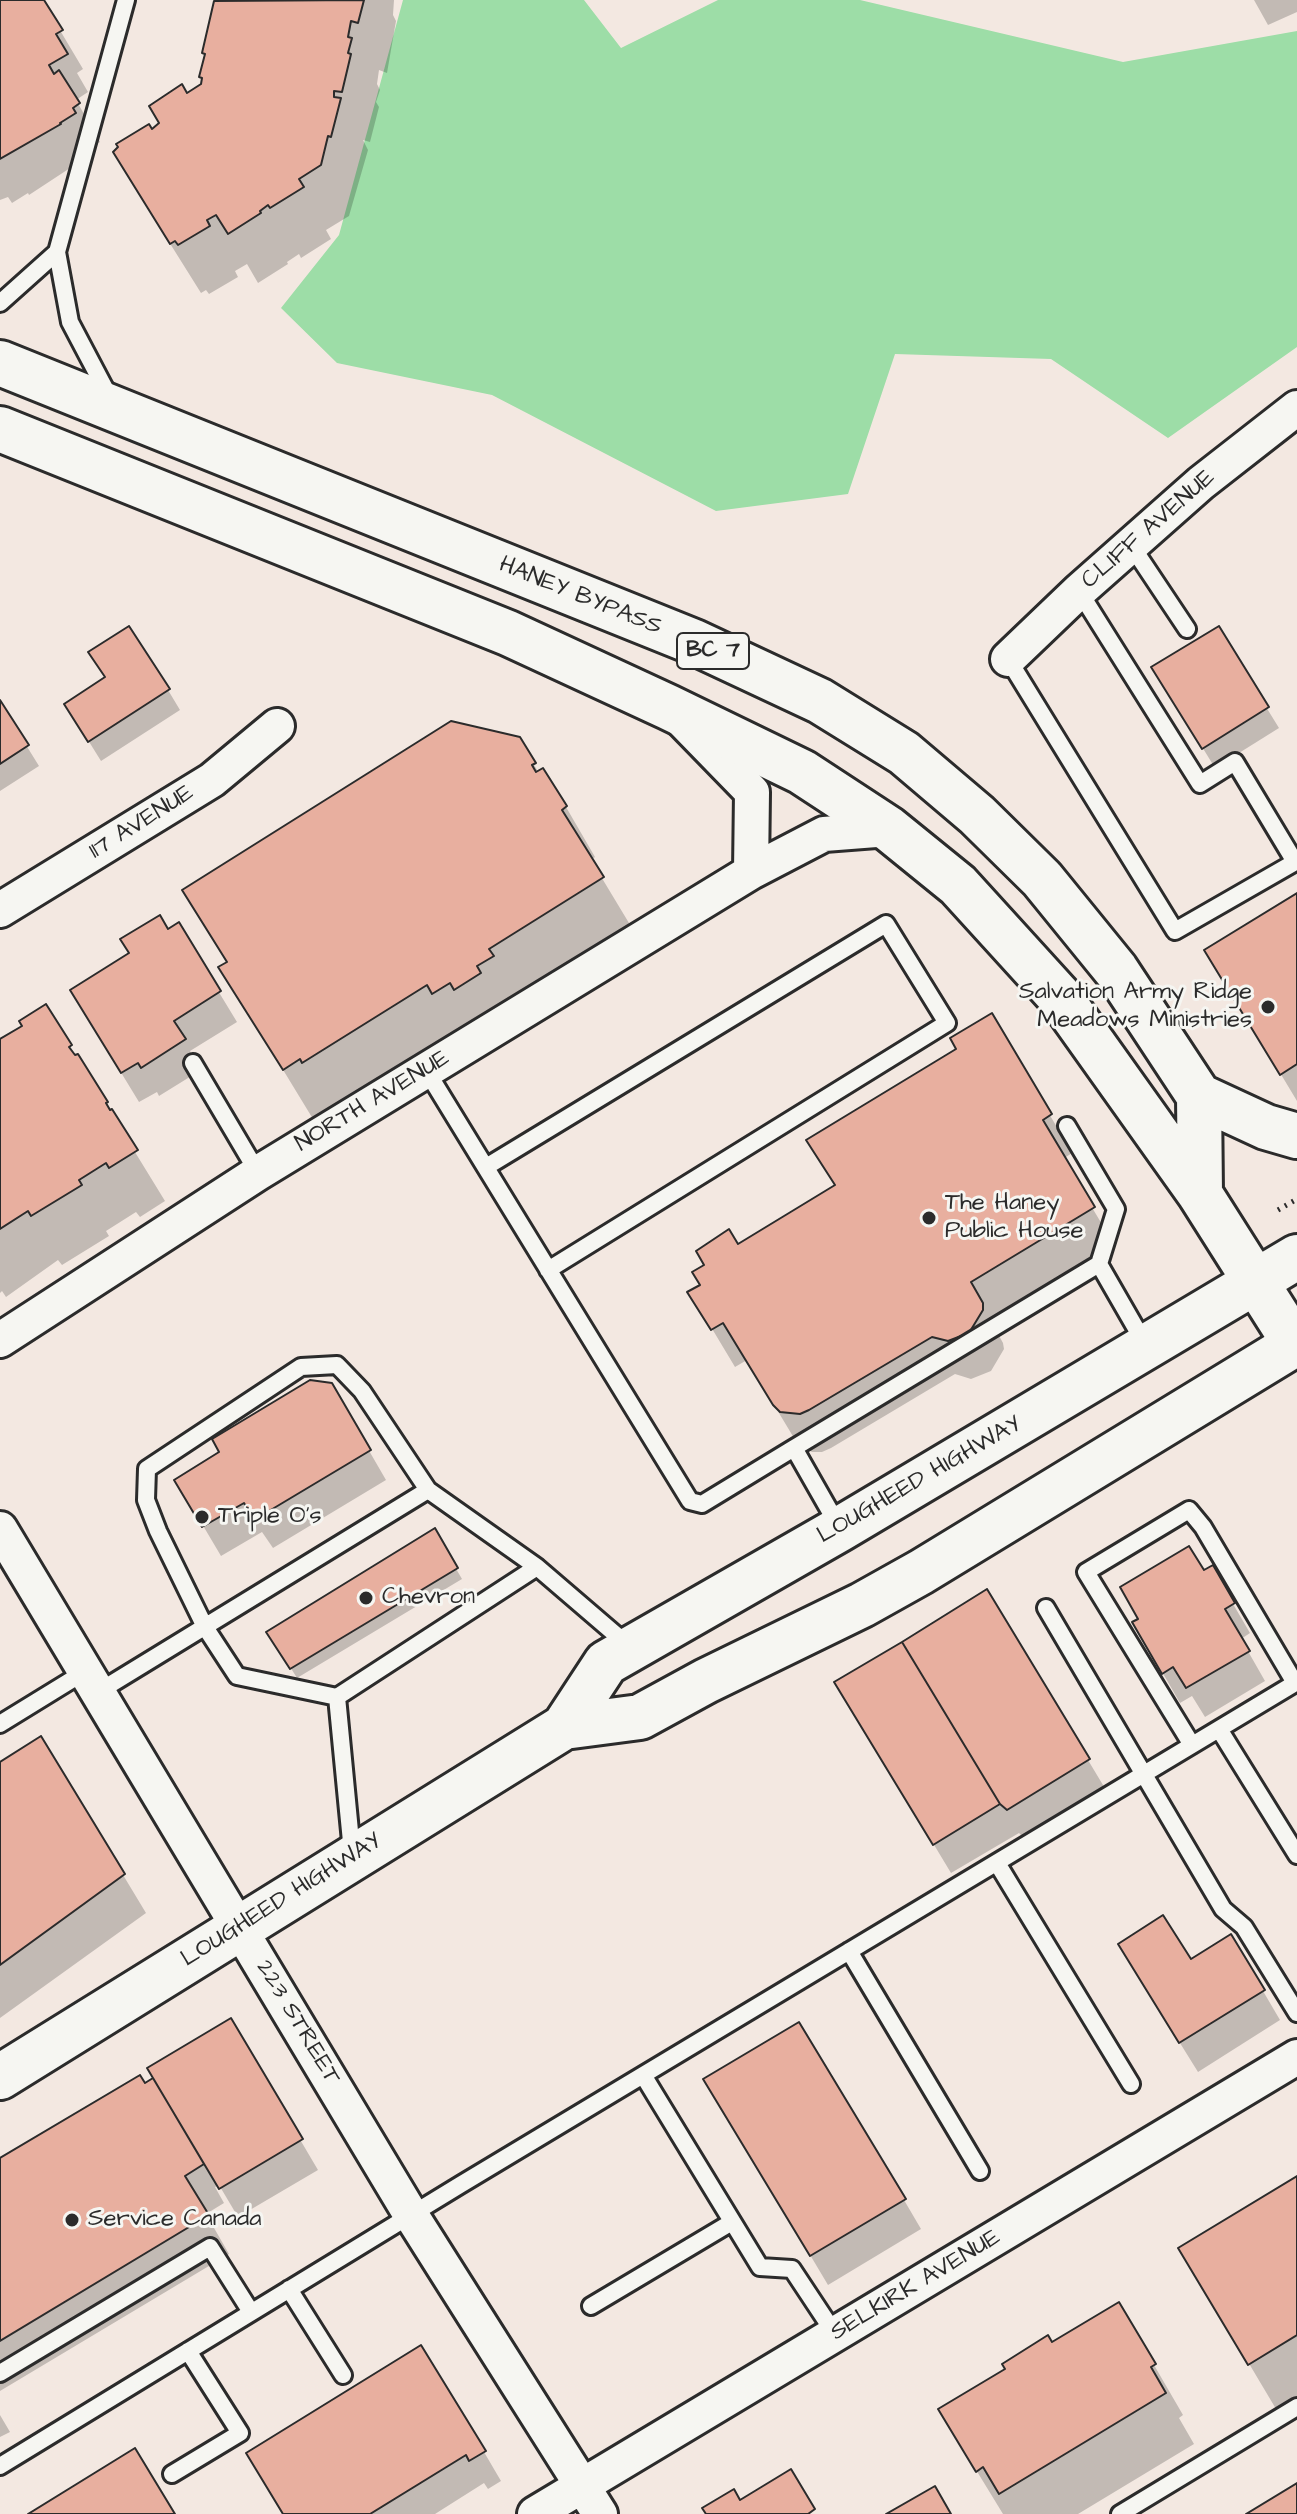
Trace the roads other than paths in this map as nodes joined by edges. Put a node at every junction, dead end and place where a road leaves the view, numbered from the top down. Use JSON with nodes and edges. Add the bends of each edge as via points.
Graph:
{"nodes":[{"id":1,"x":126,"y":0,"type":"edge"},
{"id":2,"x":57,"y":252,"type":"junction"},
{"id":3,"x":0,"y":303,"type":"edge"},
{"id":4,"x":0,"y":363,"type":"edge"},
{"id":5,"x":1297,"y":408,"type":"edge"},
{"id":6,"x":115,"y":410,"type":"junction"},
{"id":7,"x":0,"y":429,"type":"edge"},
{"id":8,"x":1131,"y":545,"type":"junction"},
{"id":9,"x":1079,"y":591,"type":"junction"},
{"id":10,"x":1187,"y":629,"type":"dead end"},
{"id":11,"x":1008,"y":659,"type":"joint"},
{"id":12,"x":668,"y":707,"type":"junction"},
{"id":13,"x":277,"y":726,"type":"dead end"},
{"id":14,"x":889,"y":829,"type":"junction"},
{"id":15,"x":1296,"y":861,"type":"edge"},
{"id":16,"x":751,"y":872,"type":"junction"},
{"id":17,"x":0,"y":910,"type":"edge"},
{"id":18,"x":193,"y":1063,"type":"dead end"},
{"id":19,"x":426,"y":1070,"type":"junction"},
{"id":20,"x":1199,"y":1096,"type":"junction"},
{"id":21,"x":1067,"y":1126,"type":"dead end"},
{"id":22,"x":1297,"y":1136,"type":"edge"},
{"id":23,"x":486,"y":1167,"type":"junction"},
{"id":24,"x":258,"y":1173,"type":"junction"},
{"id":25,"x":1200,"y":1194,"type":"junction"},
{"id":26,"x":1297,"y":1257,"type":"edge"},
{"id":27,"x":1099,"y":1264,"type":"junction"},
{"id":28,"x":548,"y":1270,"type":"junction"},
{"id":29,"x":1255,"y":1282,"type":"junction"},
{"id":30,"x":0,"y":1340,"type":"edge"},
{"id":31,"x":1296,"y":1343,"type":"edge"},
{"id":32,"x":1148,"y":1348,"type":"junction"},
{"id":33,"x":794,"y":1448,"type":"junction"},
{"id":34,"x":428,"y":1490,"type":"junction"},
{"id":35,"x":0,"y":1529,"type":"edge"},
{"id":36,"x":840,"y":1529,"type":"junction"},
{"id":37,"x":537,"y":1567,"type":"junction"},
{"id":38,"x":1046,"y":1608,"type":"dead end"},
{"id":39,"x":205,"y":1627,"type":"junction"},
{"id":40,"x":631,"y":1647,"type":"junction"},
{"id":41,"x":92,"y":1682,"type":"junction"},
{"id":42,"x":1296,"y":1683,"type":"edge"},
{"id":43,"x":337,"y":1697,"type":"junction"},
{"id":44,"x":0,"y":1724,"type":"edge"},
{"id":45,"x":564,"y":1727,"type":"junction"},
{"id":46,"x":1219,"y":1729,"type":"junction"},
{"id":47,"x":1192,"y":1745,"type":"junction"},
{"id":48,"x":1142,"y":1775,"type":"junction"},
{"id":49,"x":1297,"y":1855,"type":"edge"},
{"id":50,"x":352,"y":1857,"type":"junction"},
{"id":51,"x":997,"y":1863,"type":"junction"},
{"id":52,"x":239,"y":1927,"type":"junction"},
{"id":53,"x":849,"y":1951,"type":"junction"},
{"id":54,"x":1297,"y":2013,"type":"edge"},
{"id":55,"x":1297,"y":2057,"type":"edge"},
{"id":56,"x":643,"y":2075,"type":"junction"},
{"id":57,"x":0,"y":2077,"type":"edge"},
{"id":58,"x":1131,"y":2084,"type":"dead end"},
{"id":59,"x":980,"y":2171,"type":"dead end"},
{"id":60,"x":411,"y":2215,"type":"junction"},
{"id":61,"x":732,"y":2222,"type":"junction"},
{"id":62,"x":289,"y":2289,"type":"junction"},
{"id":63,"x":591,"y":2306,"type":"dead end"},
{"id":64,"x":251,"y":2312,"type":"junction"},
{"id":65,"x":835,"y":2334,"type":"junction"},
{"id":66,"x":188,"y":2351,"type":"junction"},
{"id":67,"x":0,"y":2373,"type":"edge"},
{"id":68,"x":343,"y":2375,"type":"dead end"},
{"id":69,"x":1297,"y":2407,"type":"edge"},
{"id":70,"x":0,"y":2466,"type":"edge"},
{"id":71,"x":172,"y":2474,"type":"dead end"},
{"id":72,"x":591,"y":2500,"type":"edge"},
{"id":73,"x":535,"y":2514,"type":"edge"},
{"id":74,"x":1120,"y":2514,"type":"edge"}],
"edges":[{"from":1,"to":2,"type":"lane"},
{"from":2,"to":3,"type":"lane"},
{"from":2,"to":6,"type":"lane","via":[[70,322]]},
{"from":4,"to":6,"type":"main road","name":"HANEY BYPASS","number":"BC 7"},
{"from":5,"to":8,"type":"street","name":"CLIFF AVENUE"},
{"from":6,"to":20,"type":"main road","name":"HANEY BYPASS","number":"BC 7","via":[[694,642],[820,701],[904,753],[1042,879],[1116,970]]},
{"from":7,"to":12,"type":"main road","via":[[508,633]]},
{"from":8,"to":9,"type":"street","name":"CLIFF AVENUE"},
{"from":8,"to":10,"type":"lane"},
{"from":9,"to":11,"type":"street","name":"CLIFF AVENUE"},
{"from":9,"to":15,"type":"lane","via":[[1200,784],[1235,762]]},
{"from":11,"to":15,"type":"lane","via":[[1175,931]]},
{"from":12,"to":14,"type":"main road","via":[[802,772]]},
{"from":12,"to":16,"type":"street","via":[[752,792]]},
{"from":13,"to":17,"type":"street","name":"117 AVENUE","via":[[212,780]]},
{"from":14,"to":16,"type":"street","name":"NORTH AVENUE","via":[[824,834]]},
{"from":14,"to":25,"type":"main road","via":[[958,885],[1059,996]]},
{"from":16,"to":19,"type":"street","name":"NORTH AVENUE"},
{"from":18,"to":24,"type":"lane"},
{"from":19,"to":23,"type":"lane"},
{"from":19,"to":24,"type":"street","name":"NORTH AVENUE"},
{"from":20,"to":22,"type":"main road"},
{"from":20,"to":25,"type":"main road"},
{"from":21,"to":27,"type":"lane","via":[[1116,1209]]},
{"from":23,"to":28,"type":"lane"},
{"from":23,"to":28,"type":"lane","via":[[886,924],[947,1023]]},
{"from":24,"to":30,"type":"street","name":"NORTH AVENUE"},
{"from":25,"to":29,"type":"main road"},
{"from":26,"to":29,"type":"main road","name":"LOUGHEED HIGHWAY"},
{"from":27,"to":32,"type":"lane"},
{"from":27,"to":33,"type":"lane"},
{"from":28,"to":33,"type":"lane","via":[[690,1501],[702,1504]]},
{"from":29,"to":31,"type":"main road"},
{"from":29,"to":32,"type":"main road","name":"LOUGHEED HIGHWAY"},
{"from":31,"to":45,"type":"main road","name":"LOUGHEED HIGHWAY","via":[[862,1605],[640,1717]]},
{"from":32,"to":36,"type":"main road","name":"LOUGHEED HIGHWAY"},
{"from":33,"to":36,"type":"lane"},
{"from":34,"to":37,"type":"lane"},
{"from":34,"to":39,"type":"lane"},
{"from":34,"to":39,"type":"lane","via":[[362,1391],[337,1365],[301,1367],[147,1469],[146,1500]]},
{"from":35,"to":41,"type":"street","name":"223 STREET"},
{"from":36,"to":40,"type":"main road","name":"LOUGHEED HIGHWAY"},
{"from":37,"to":40,"type":"lane"},
{"from":37,"to":43,"type":"lane"},
{"from":38,"to":48,"type":"lane"},
{"from":39,"to":41,"type":"lane"},
{"from":39,"to":43,"type":"lane","via":[[237,1676]]},
{"from":40,"to":45,"type":"main road","name":"LOUGHEED HIGHWAY","via":[[606,1663]]},
{"from":41,"to":44,"type":"lane"},
{"from":41,"to":52,"type":"street","name":"223 STREET"},
{"from":42,"to":46,"type":"lane"},
{"from":42,"to":47,"type":"lane","via":[[1189,1510],[1086,1572]]},
{"from":43,"to":50,"type":"lane"},
{"from":45,"to":50,"type":"main road","name":"LOUGHEED HIGHWAY"},
{"from":46,"to":47,"type":"lane"},
{"from":46,"to":49,"type":"lane"},
{"from":47,"to":48,"type":"lane"},
{"from":48,"to":51,"type":"lane"},
{"from":48,"to":54,"type":"lane","via":[[1223,1909],[1244,1927]]},
{"from":50,"to":52,"type":"main road","name":"LOUGHEED HIGHWAY"},
{"from":51,"to":53,"type":"lane"},
{"from":51,"to":58,"type":"lane"},
{"from":52,"to":57,"type":"main road","name":"LOUGHEED HIGHWAY"},
{"from":52,"to":60,"type":"street","name":"223 STREET"},
{"from":53,"to":56,"type":"lane"},
{"from":53,"to":59,"type":"lane"},
{"from":55,"to":65,"type":"street","name":"SELKIRK AVENUE"},
{"from":56,"to":60,"type":"lane"},
{"from":56,"to":61,"type":"lane"},
{"from":60,"to":62,"type":"lane"},
{"from":60,"to":72,"type":"street","name":"223 STREET"},
{"from":61,"to":63,"type":"lane"},
{"from":61,"to":65,"type":"lane","via":[[760,2267],[792,2269]]},
{"from":62,"to":64,"type":"lane"},
{"from":62,"to":68,"type":"lane"},
{"from":64,"to":66,"type":"lane"},
{"from":64,"to":67,"type":"lane","via":[[210,2247]]},
{"from":65,"to":72,"type":"street","name":"SELKIRK AVENUE"},
{"from":66,"to":70,"type":"lane"},
{"from":66,"to":71,"type":"lane","via":[[240,2433]]},
{"from":69,"to":74,"type":"lane"},
{"from":72,"to":73,"type":"street","name":"SELKIRK AVENUE"}]}
